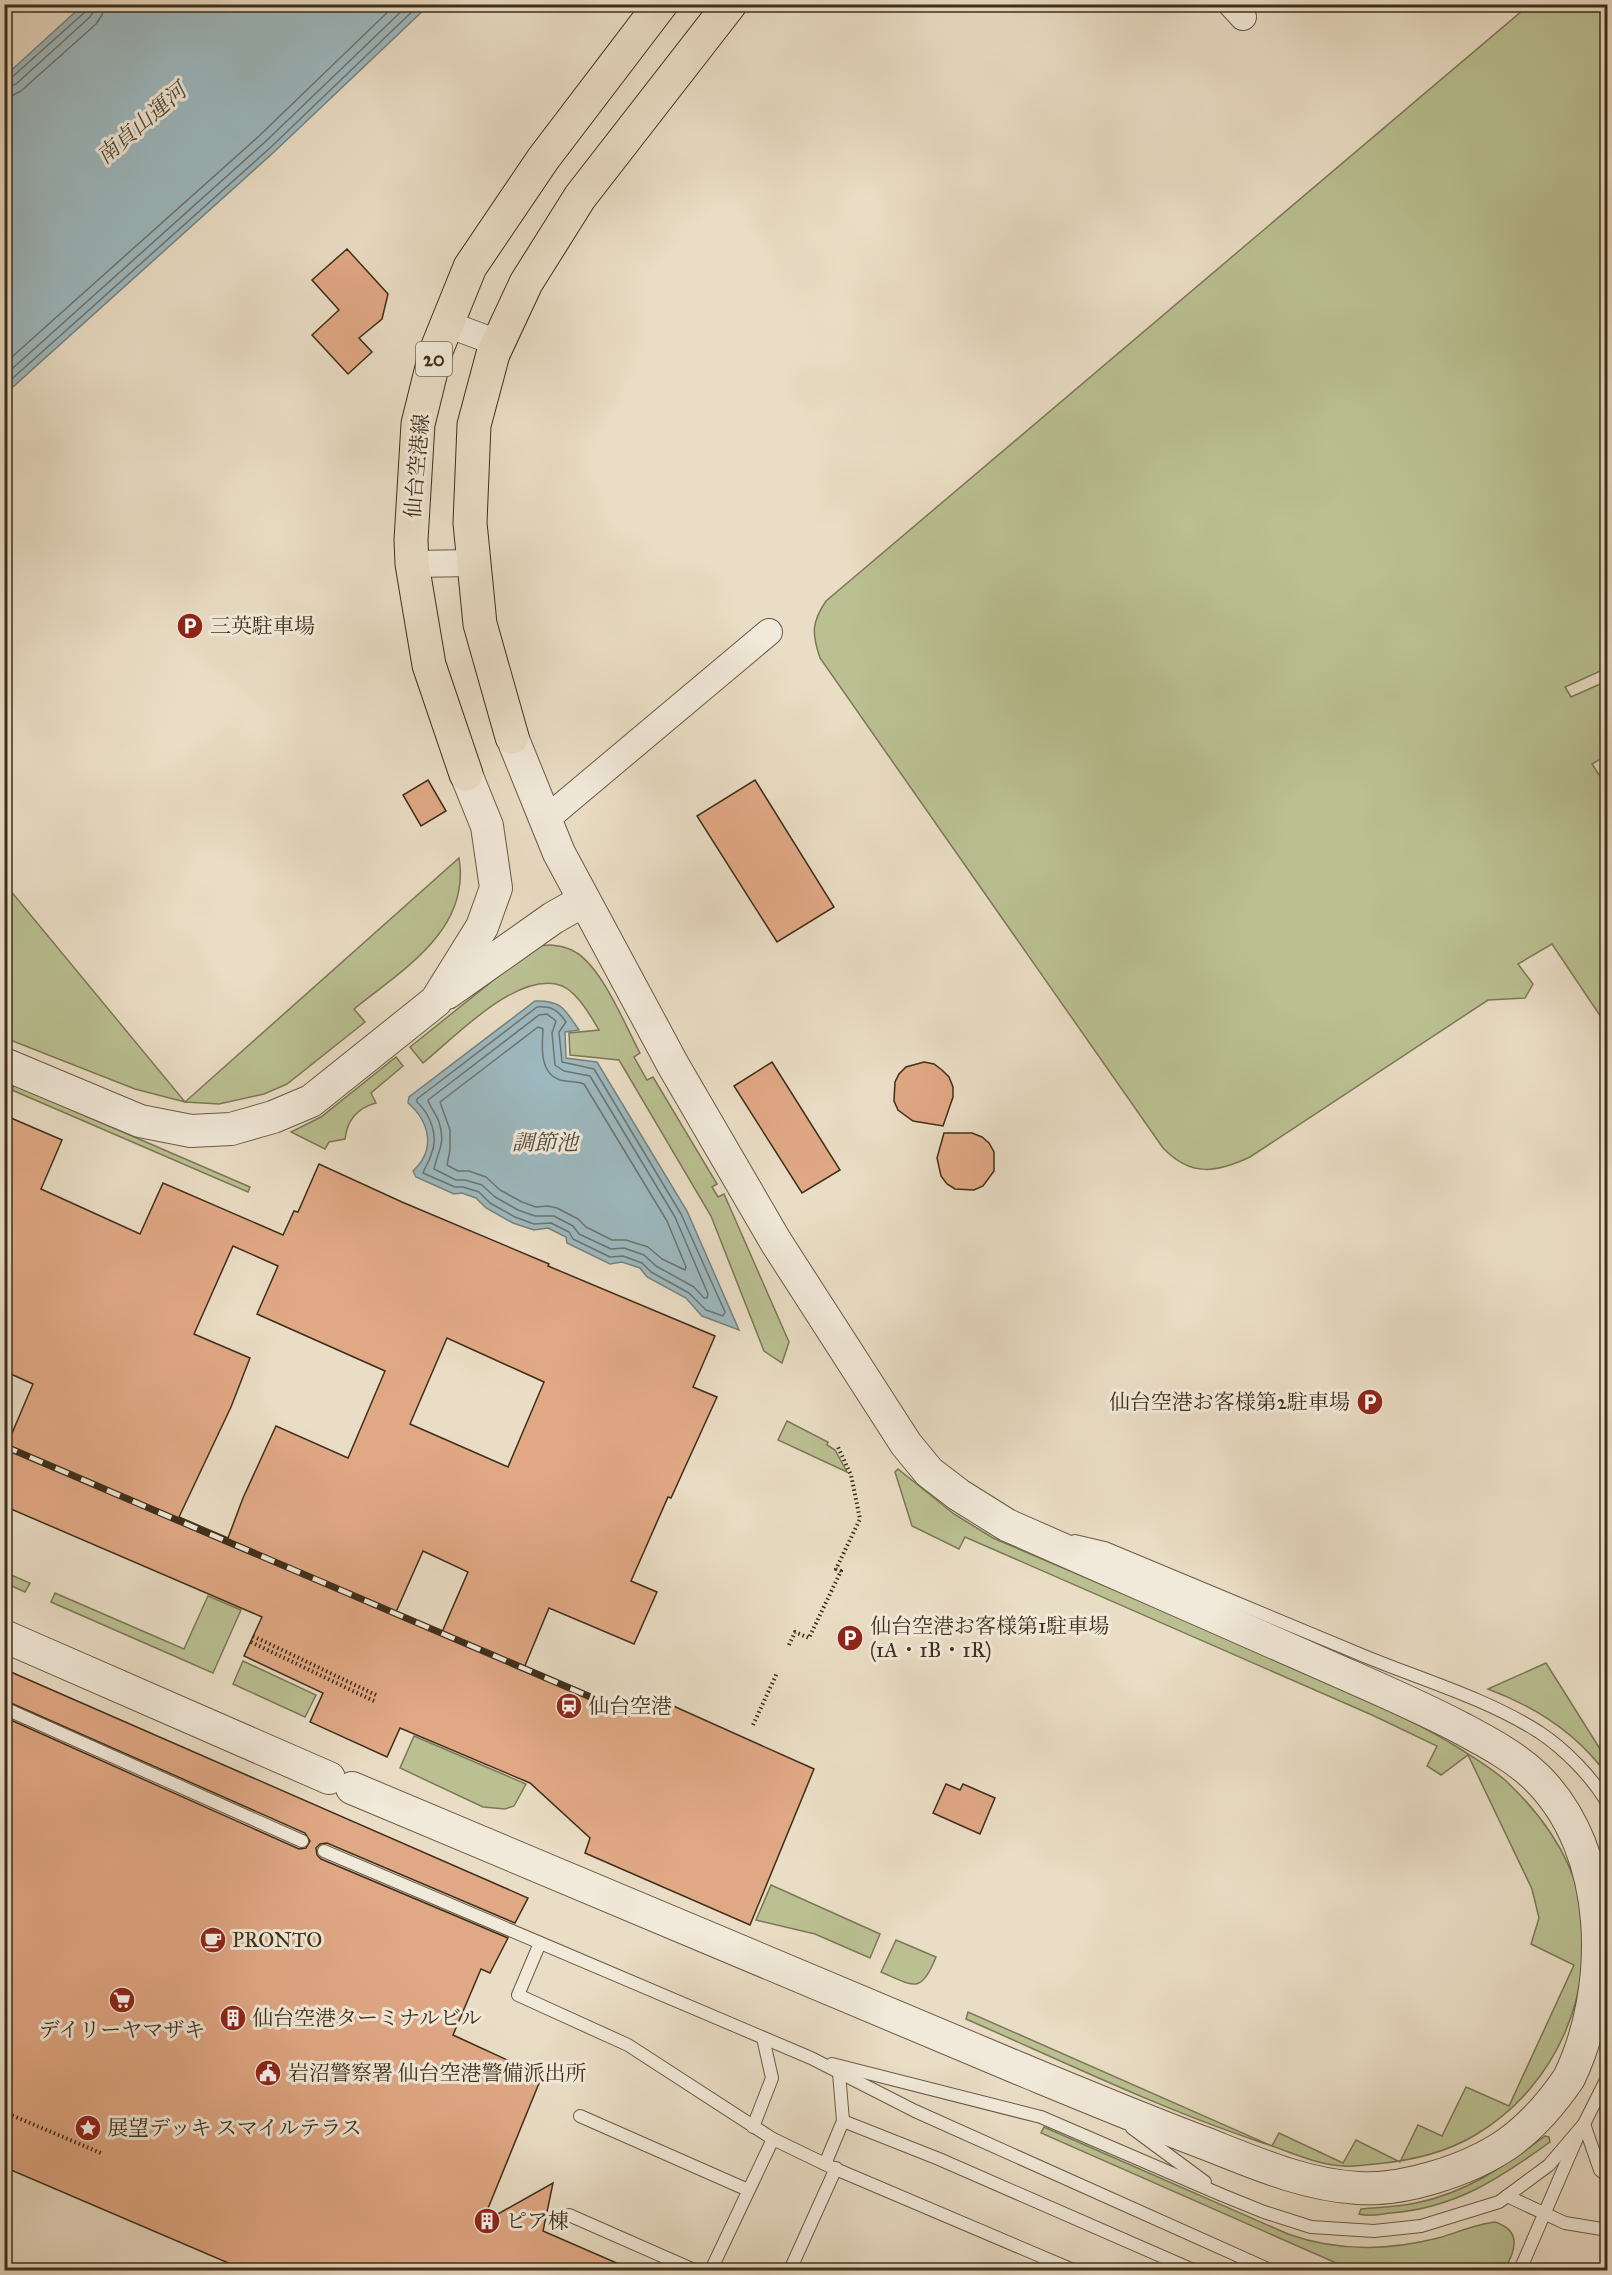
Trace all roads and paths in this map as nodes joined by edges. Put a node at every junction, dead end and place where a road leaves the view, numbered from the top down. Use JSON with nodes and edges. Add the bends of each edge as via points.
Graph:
{"nodes":[{"id":1,"x":661,"y":4,"type":"edge"},
{"id":2,"x":730,"y":4,"type":"edge"},
{"id":3,"x":447,"y":324,"type":"junction"},
{"id":4,"x":498,"y":343,"type":"junction"},
{"id":5,"x":474,"y":563,"type":"junction"},
{"id":6,"x":412,"y":564,"type":"junction"},
{"id":7,"x":769,"y":632,"type":"dead end"},
{"id":8,"x":512,"y":736,"type":"joint"},
{"id":9,"x":466,"y":774,"type":"joint"},
{"id":10,"x":545,"y":820,"type":"junction"},
{"id":11,"x":583,"y":901,"type":"junction"},
{"id":12,"x":436,"y":1001,"type":"junction"},
{"id":13,"x":4,"y":1065,"type":"edge"},
{"id":14,"x":837,"y":1445,"type":"dead end"},
{"id":15,"x":1007,"y":1525,"type":"junction"},
{"id":16,"x":4,"y":1636,"type":"edge"},
{"id":17,"x":253,"y":1636,"type":"dead end"},
{"id":18,"x":251,"y":1642,"type":"dead end"},
{"id":19,"x":789,"y":1645,"type":"dead end"},
{"id":20,"x":777,"y":1672,"type":"dead end"},
{"id":21,"x":378,"y":1696,"type":"dead end"},
{"id":22,"x":376,"y":1702,"type":"dead end"},
{"id":23,"x":4,"y":1708,"type":"edge"},
{"id":24,"x":753,"y":1725,"type":"dead end"},
{"id":25,"x":1608,"y":1804,"type":"edge"},
{"id":26,"x":302,"y":1841,"type":"dead end"},
{"id":27,"x":324,"y":1851,"type":"dead end"},
{"id":28,"x":540,"y":1943,"type":"junction"},
{"id":29,"x":764,"y":2038,"type":"junction"},
{"id":30,"x":811,"y":2058,"type":"junction"},
{"id":31,"x":839,"y":2073,"type":"junction"},
{"id":32,"x":1608,"y":2076,"type":"edge"},
{"id":33,"x":1096,"y":2101,"type":"junction"},
{"id":34,"x":4,"y":2112,"type":"edge"},
{"id":35,"x":580,"y":2116,"type":"dead end"},
{"id":36,"x":843,"y":2121,"type":"junction"},
{"id":37,"x":1584,"y":2124,"type":"junction"},
{"id":38,"x":753,"y":2127,"type":"junction"},
{"id":39,"x":773,"y":2139,"type":"junction"},
{"id":40,"x":101,"y":2153,"type":"dead end"},
{"id":41,"x":830,"y":2166,"type":"junction"},
{"id":42,"x":1608,"y":2177,"type":"edge"},
{"id":43,"x":748,"y":2190,"type":"junction"},
{"id":44,"x":1222,"y":2195,"type":"junction"},
{"id":45,"x":1507,"y":2196,"type":"junction"},
{"id":46,"x":1543,"y":2214,"type":"junction"},
{"id":47,"x":569,"y":2215,"type":"dead end"},
{"id":48,"x":1608,"y":2230,"type":"edge"},
{"id":49,"x":694,"y":2271,"type":"edge"},
{"id":50,"x":711,"y":2271,"type":"edge"},
{"id":51,"x":790,"y":2271,"type":"edge"},
{"id":52,"x":1073,"y":2271,"type":"edge"},
{"id":53,"x":1193,"y":2271,"type":"edge"},
{"id":54,"x":1270,"y":2271,"type":"edge"},
{"id":55,"x":1520,"y":2271,"type":"edge"}],
"edges":[{"from":1,"to":3,"type":"main road","name":"仙台空港線","number":"20","via":[[543,159],[470,267]]},
{"from":2,"to":4,"type":"main road","via":[[580,197],[526,283]]},
{"from":3,"to":4,"type":"street"},
{"from":3,"to":6,"type":"main road","name":"仙台空港線","number":"20","via":[[436,351],[418,424]]},
{"from":4,"to":5,"type":"main road","via":[[474,425],[470,523]]},
{"from":5,"to":6,"type":"street"},
{"from":5,"to":8,"type":"main road","via":[[480,624]]},
{"from":6,"to":9,"type":"main road","name":"仙台空港線","number":"20","via":[[429,664]]},
{"from":7,"to":10,"type":"street"},
{"from":8,"to":10,"type":"street"},
{"from":9,"to":12,"type":"street","via":[[487,826],[496,888],[482,927]]},
{"from":10,"to":11,"type":"street"},
{"from":11,"to":12,"type":"street"},
{"from":11,"to":15,"type":"street","via":[[776,1242],[906,1444],[929,1472]]},
{"from":12,"to":13,"type":"street","via":[[311,1101],[231,1129],[191,1131],[140,1121]]},
{"from":14,"to":19,"type":"path","via":[[851,1475],[860,1519],[836,1569],[841,1571],[809,1638],[795,1632]]},
{"from":15,"to":25,"type":"lane","via":[[1105,1548],[1484,1703],[1540,1733],[1577,1765]]},
{"from":15,"to":33,"type":"street","via":[[1425,1710],[1506,1752],[1537,1777],[1565,1809],[1588,1853],[1602,1905],[1605,1958],[1600,2009],[1581,2060],[1549,2105],[1527,2126],[1505,2145],[1456,2170],[1409,2185],[1359,2188],[1298,2178]]},
{"from":16,"to":33,"type":"street","via":[[340,1783]]},
{"from":17,"to":21,"type":"path"},
{"from":18,"to":22,"type":"path"},
{"from":20,"to":24,"type":"path"},
{"from":23,"to":26,"type":"lane"},
{"from":27,"to":28,"type":"lane"},
{"from":28,"to":29,"type":"lane"},
{"from":28,"to":38,"type":"lane","via":[[518,1995],[628,2045]]},
{"from":29,"to":30,"type":"lane"},
{"from":29,"to":38,"type":"lane","via":[[772,2078]]},
{"from":30,"to":31,"type":"lane"},
{"from":30,"to":44,"type":"lane","via":[[1041,2117]]},
{"from":31,"to":36,"type":"lane"},
{"from":31,"to":54,"type":"lane"},
{"from":32,"to":37,"type":"lane"},
{"from":33,"to":44,"type":"lane"},
{"from":34,"to":40,"type":"path"},
{"from":35,"to":43,"type":"lane"},
{"from":36,"to":41,"type":"lane"},
{"from":36,"to":53,"type":"lane"},
{"from":37,"to":42,"type":"lane","via":[[1600,2170]]},
{"from":37,"to":45,"type":"lane","via":[[1548,2165]]},
{"from":37,"to":46,"type":"lane"},
{"from":38,"to":39,"type":"lane"},
{"from":39,"to":41,"type":"lane"},
{"from":39,"to":43,"type":"lane"},
{"from":41,"to":51,"type":"lane"},
{"from":41,"to":52,"type":"lane"},
{"from":43,"to":50,"type":"lane"},
{"from":44,"to":45,"type":"lane","via":[[1311,2227],[1374,2232],[1421,2226],[1499,2202]]},
{"from":45,"to":46,"type":"lane"},
{"from":46,"to":48,"type":"lane","via":[[1565,2223]]},
{"from":46,"to":55,"type":"lane"},
{"from":47,"to":49,"type":"lane"}]}
